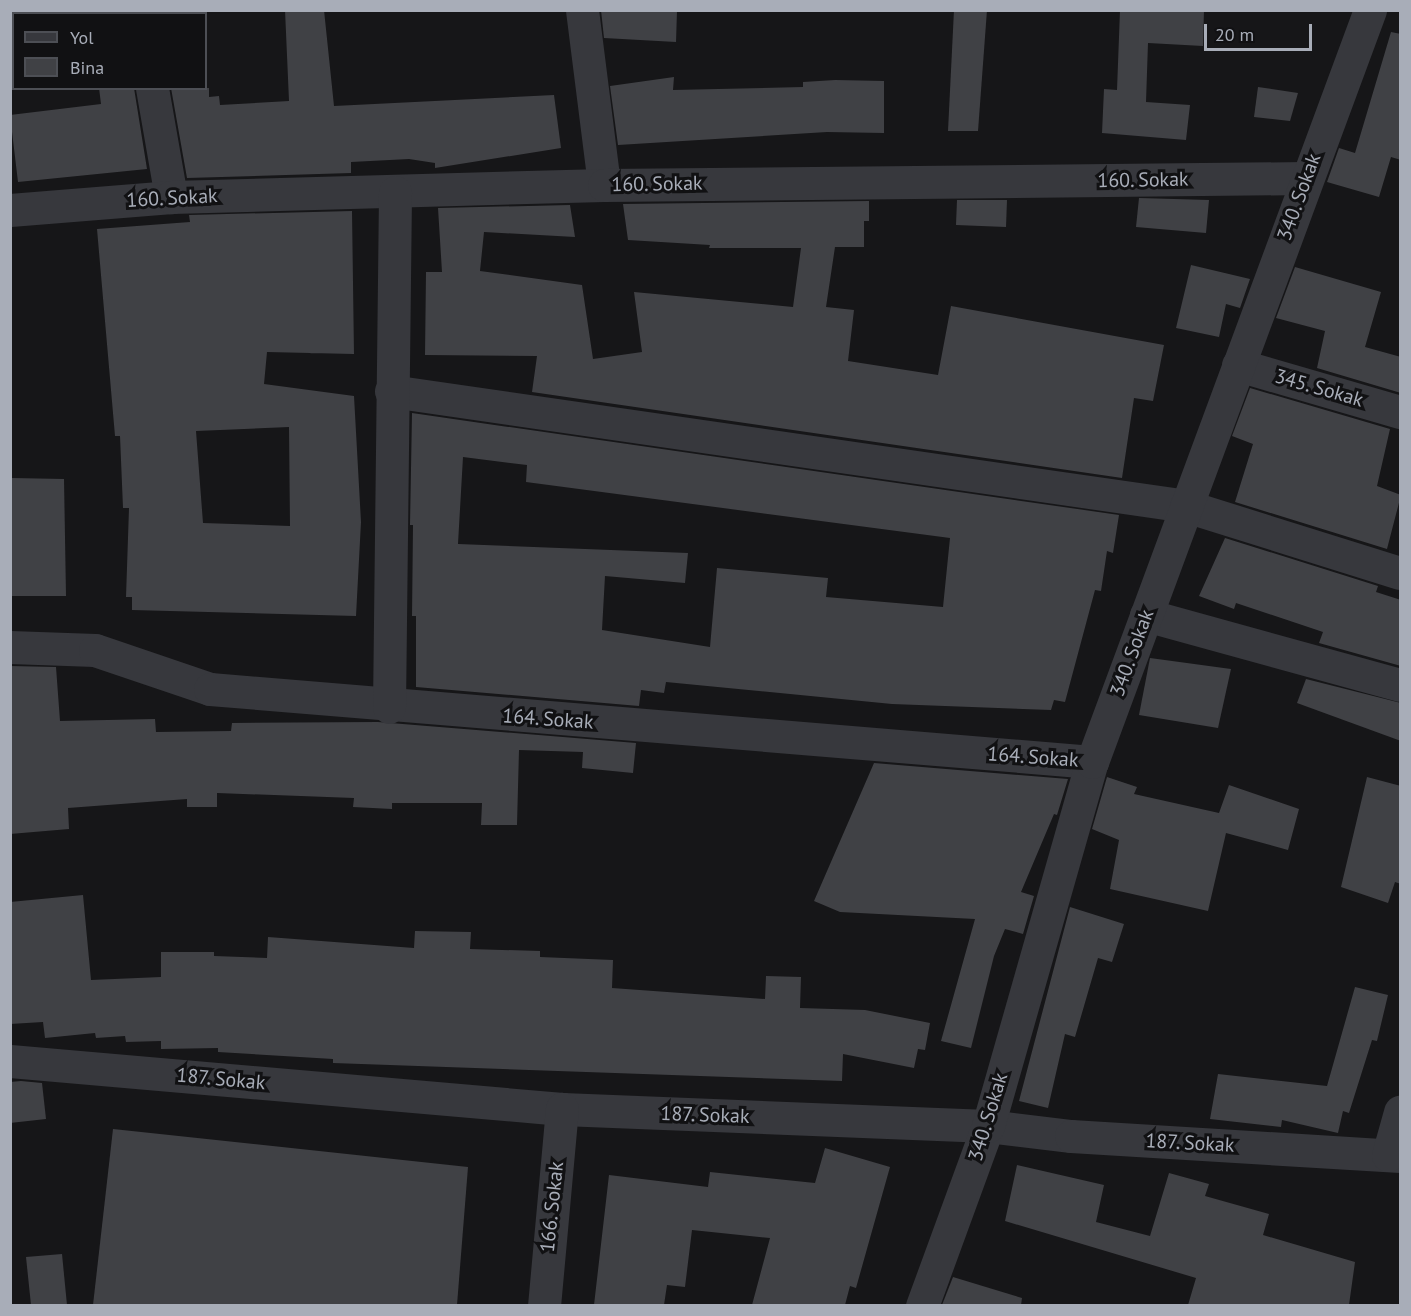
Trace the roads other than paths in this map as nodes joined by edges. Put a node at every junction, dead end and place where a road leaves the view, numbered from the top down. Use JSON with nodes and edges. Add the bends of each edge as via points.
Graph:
{"nodes":[{"id":1,"x":582,"y":10,"type":"edge"},
{"id":2,"x":1370,"y":10,"type":"edge"},
{"id":3,"x":152,"y":90,"type":"edge"},
{"id":4,"x":1305,"y":178,"type":"junction"},
{"id":5,"x":604,"y":185,"type":"junction"},
{"id":6,"x":395,"y":192,"type":"junction"},
{"id":7,"x":171,"y":197,"type":"junction"},
{"id":8,"x":10,"y":210,"type":"edge"},
{"id":9,"x":1238,"y":365,"type":"junction"},
{"id":10,"x":391,"y":391,"type":"junction"},
{"id":11,"x":1401,"y":412,"type":"edge"},
{"id":12,"x":1186,"y":506,"type":"junction"},
{"id":13,"x":1401,"y":573,"type":"edge"},
{"id":14,"x":1146,"y":615,"type":"junction"},
{"id":15,"x":10,"y":647,"type":"edge"},
{"id":16,"x":1401,"y":685,"type":"edge"},
{"id":17,"x":389,"y":707,"type":"junction"},
{"id":18,"x":1092,"y":762,"type":"junction"},
{"id":19,"x":10,"y":1061,"type":"edge"},
{"id":20,"x":562,"y":1109,"type":"junction"},
{"id":21,"x":1401,"y":1112,"type":"edge"},
{"id":22,"x":988,"y":1126,"type":"junction"},
{"id":23,"x":1394,"y":1155,"type":"edge"},
{"id":24,"x":544,"y":1305,"type":"edge"},
{"id":25,"x":922,"y":1305,"type":"edge"}],
"edges":[{"from":1,"to":5,"type":"street"},
{"from":2,"to":4,"type":"street","name":"340. Sokak"},
{"from":3,"to":7,"type":"street"},
{"from":4,"to":5,"type":"street","name":"160. Sokak"},
{"from":4,"to":9,"type":"street","name":"340. Sokak"},
{"from":5,"to":6,"type":"street","name":"160. Sokak"},
{"from":6,"to":7,"type":"street","name":"160. Sokak"},
{"from":6,"to":10,"type":"street"},
{"from":7,"to":8,"type":"street","name":"160. Sokak"},
{"from":9,"to":11,"type":"street","name":"345. Sokak"},
{"from":9,"to":12,"type":"street","name":"340. Sokak"},
{"from":10,"to":12,"type":"street"},
{"from":10,"to":17,"type":"street"},
{"from":12,"to":13,"type":"street"},
{"from":12,"to":14,"type":"street","name":"340. Sokak"},
{"from":14,"to":16,"type":"street"},
{"from":14,"to":18,"type":"street","name":"340. Sokak"},
{"from":15,"to":17,"type":"street","name":"164. Sokak","via":[[95,650],[210,689]]},
{"from":17,"to":18,"type":"street","name":"164. Sokak"},
{"from":18,"to":22,"type":"street","name":"340. Sokak"},
{"from":19,"to":20,"type":"street","name":"187. Sokak"},
{"from":20,"to":22,"type":"street","name":"187. Sokak"},
{"from":20,"to":24,"type":"street","name":"166. Sokak"},
{"from":21,"to":23,"type":"street"},
{"from":22,"to":23,"type":"street","name":"187. Sokak","via":[[1071,1136]]},
{"from":22,"to":25,"type":"street","name":"340. Sokak"}]}
